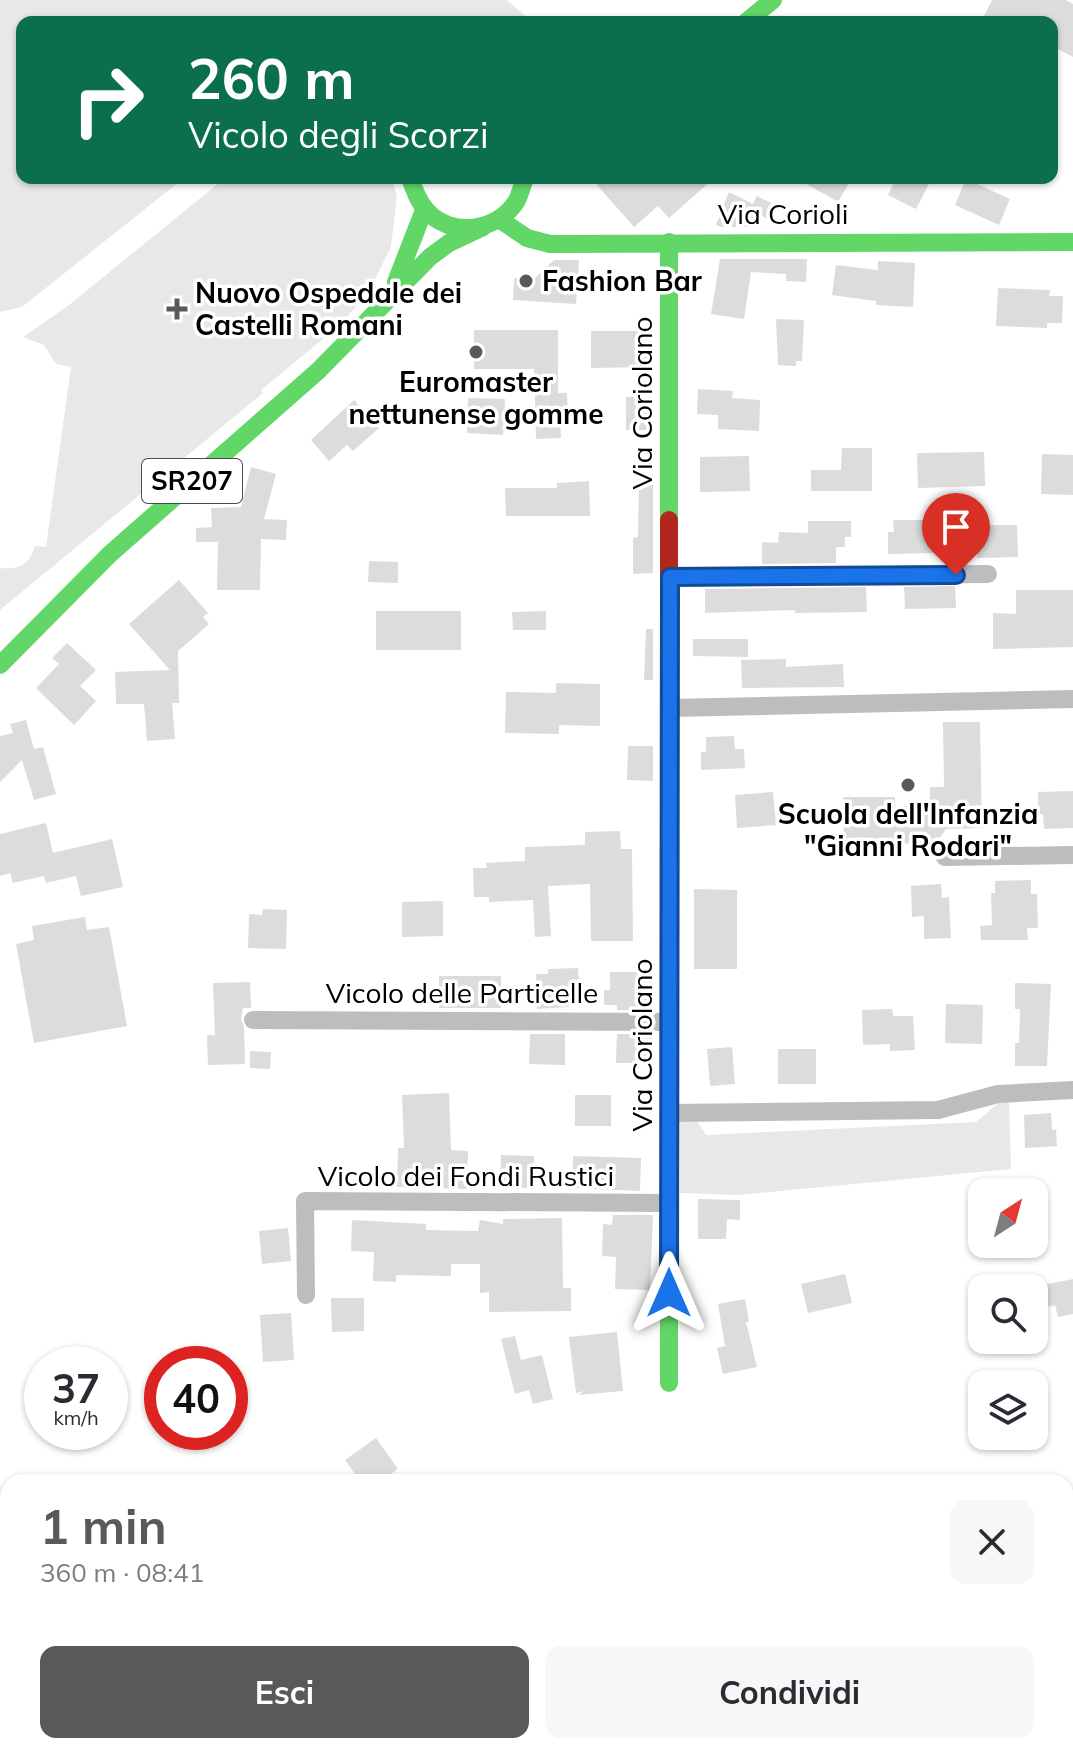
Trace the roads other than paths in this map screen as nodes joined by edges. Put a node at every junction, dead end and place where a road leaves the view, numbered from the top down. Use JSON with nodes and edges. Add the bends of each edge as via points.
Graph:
{"nodes":[{"id":1,"x":773,"y":0,"type":"edge"},
{"id":2,"x":753,"y":16,"type":"edge"},
{"id":3,"x":411,"y":184,"type":"edge"},
{"id":4,"x":523,"y":186,"type":"edge"},
{"id":5,"x":424,"y":210,"type":"junction"},
{"id":6,"x":491,"y":223,"type":"junction"},
{"id":7,"x":669,"y":242,"type":"junction"},
{"id":8,"x":1073,"y":242,"type":"edge"},
{"id":9,"x":388,"y":302,"type":"junction"},
{"id":10,"x":988,"y":574,"type":"dead end"},
{"id":11,"x":670,"y":577,"type":"junction"},
{"id":12,"x":0,"y":665,"type":"edge"},
{"id":13,"x":1073,"y":699,"type":"edge"},
{"id":14,"x":671,"y":708,"type":"junction"},
{"id":15,"x":1073,"y":855,"type":"edge"},
{"id":16,"x":945,"y":857,"type":"dead end"},
{"id":17,"x":253,"y":1020,"type":"dead end"},
{"id":18,"x":670,"y":1022,"type":"junction"},
{"id":19,"x":1073,"y":1090,"type":"edge"},
{"id":20,"x":670,"y":1113,"type":"junction"},
{"id":21,"x":669,"y":1203,"type":"junction"},
{"id":22,"x":306,"y":1295,"type":"dead end"},
{"id":23,"x":669,"y":1383,"type":"dead end"}],
"edges":[{"from":1,"to":2,"type":"street"},
{"from":3,"to":5,"type":"street"},
{"from":4,"to":6,"type":"street","number":"SR207","via":[[512,208]]},
{"from":5,"to":6,"type":"street","via":[[451,227]]},
{"from":5,"to":9,"type":"street","number":"SR207"},
{"from":6,"to":7,"type":"street","name":"Via Corioli","via":[[544,244]]},
{"from":6,"to":9,"type":"street","number":"SR207","via":[[430,257]]},
{"from":7,"to":8,"type":"street","name":"Via Corioli"},
{"from":7,"to":11,"type":"street","name":"Via Coriolano"},
{"from":9,"to":12,"type":"street","number":"SR207","via":[[278,408],[110,554]]},
{"from":10,"to":11,"type":"street"},
{"from":11,"to":14,"type":"street","name":"Via Coriolano"},
{"from":13,"to":14,"type":"street"},
{"from":14,"to":18,"type":"street","name":"Via Coriolano"},
{"from":15,"to":16,"type":"street"},
{"from":17,"to":18,"type":"street","name":"Vicolo delle Particelle"},
{"from":18,"to":20,"type":"street","name":"Via Coriolano"},
{"from":19,"to":20,"type":"street","via":[[998,1094],[938,1110]]},
{"from":20,"to":21,"type":"street","name":"Via Coriolano"},
{"from":21,"to":22,"type":"street","name":"Vicolo dei Fondi Rustici","via":[[305,1201]]},
{"from":21,"to":23,"type":"street","name":"Via Coriolano"}]}
